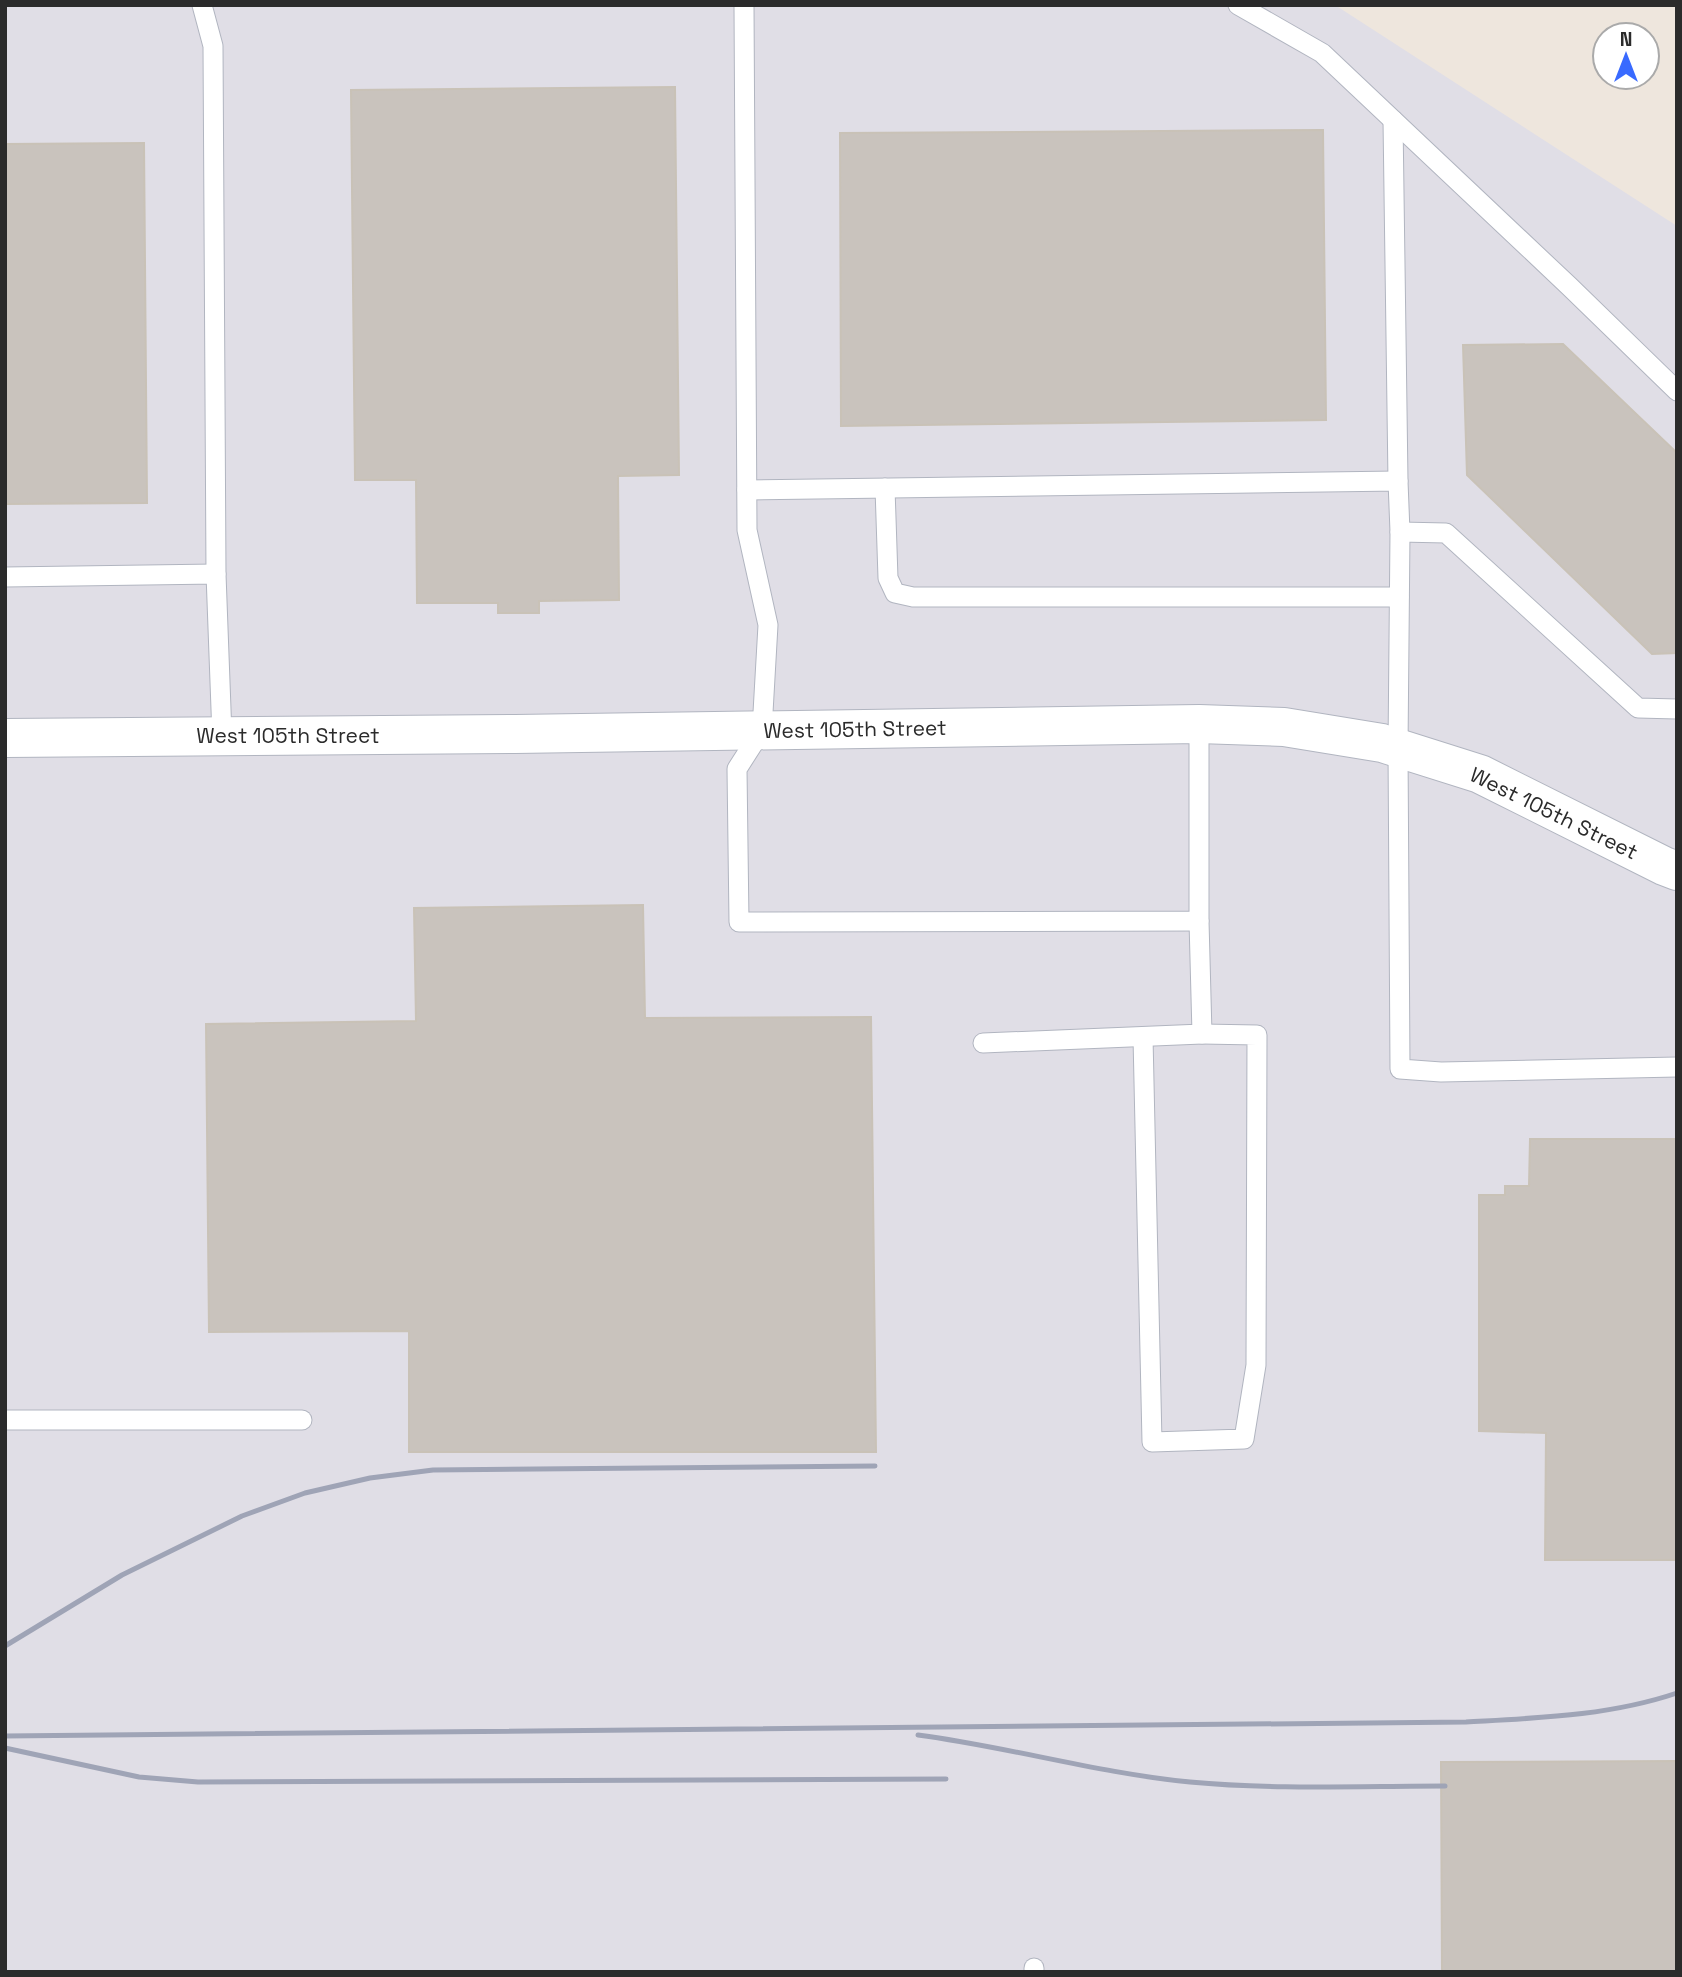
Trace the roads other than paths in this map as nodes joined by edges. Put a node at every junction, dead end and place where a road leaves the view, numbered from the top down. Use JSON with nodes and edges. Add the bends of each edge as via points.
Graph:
{"nodes":[{"id":1,"x":202,"y":5,"type":"edge"},
{"id":2,"x":744,"y":5,"type":"edge"},
{"id":3,"x":1238,"y":5,"type":"edge"},
{"id":4,"x":1393,"y":120,"type":"junction"},
{"id":5,"x":1677,"y":391,"type":"edge"},
{"id":6,"x":1398,"y":481,"type":"junction"},
{"id":7,"x":885,"y":488,"type":"junction"},
{"id":8,"x":747,"y":490,"type":"junction"},
{"id":9,"x":1400,"y":532,"type":"junction"},
{"id":10,"x":216,"y":574,"type":"junction"},
{"id":11,"x":5,"y":577,"type":"edge"},
{"id":12,"x":1399,"y":597,"type":"junction"},
{"id":13,"x":1677,"y":709,"type":"edge"},
{"id":14,"x":1199,"y":724,"type":"junction"},
{"id":15,"x":762,"y":730,"type":"junction"},
{"id":16,"x":222,"y":736,"type":"junction"},
{"id":17,"x":5,"y":738,"type":"edge"},
{"id":18,"x":1398,"y":748,"type":"junction"},
{"id":19,"x":1677,"y":871,"type":"edge"},
{"id":20,"x":1199,"y":921,"type":"junction"},
{"id":21,"x":1202,"y":1034,"type":"junction"},
{"id":22,"x":1143,"y":1037,"type":"junction"},
{"id":23,"x":983,"y":1043,"type":"dead end"},
{"id":24,"x":1677,"y":1067,"type":"edge"},
{"id":25,"x":5,"y":1420,"type":"edge"},
{"id":26,"x":302,"y":1420,"type":"dead end"}],
"edges":[{"from":1,"to":10,"type":"lane","via":[[212,46]]},
{"from":2,"to":8,"type":"lane"},
{"from":3,"to":4,"type":"lane","via":[[1322,53]]},
{"from":4,"to":5,"type":"lane"},
{"from":4,"to":6,"type":"lane"},
{"from":6,"to":7,"type":"lane"},
{"from":6,"to":9,"type":"lane"},
{"from":7,"to":8,"type":"lane"},
{"from":7,"to":12,"type":"lane","via":[[888,578],[895,593],[913,597]]},
{"from":8,"to":15,"type":"lane","via":[[747,530],[768,625]]},
{"from":9,"to":12,"type":"lane"},
{"from":9,"to":13,"type":"lane","via":[[1446,533],[1638,708]]},
{"from":10,"to":11,"type":"lane"},
{"from":10,"to":16,"type":"lane"},
{"from":12,"to":18,"type":"lane"},
{"from":14,"to":15,"type":"main road","name":"West 105th Street"},
{"from":14,"to":18,"type":"main road","name":"West 105th Street","via":[[1284,727]]},
{"from":14,"to":20,"type":"lane"},
{"from":15,"to":16,"type":"main road","name":"West 105th Street"},
{"from":15,"to":20,"type":"lane","via":[[737,769],[739,922]]},
{"from":16,"to":17,"type":"main road","name":"West 105th Street"},
{"from":18,"to":19,"type":"main road","name":"West 105th Street","via":[[1480,774]]},
{"from":18,"to":24,"type":"lane","via":[[1400,1069]]},
{"from":20,"to":21,"type":"lane"},
{"from":21,"to":22,"type":"lane"},
{"from":21,"to":22,"type":"lane","via":[[1257,1035],[1256,1365],[1244,1439],[1152,1442]]},
{"from":22,"to":23,"type":"lane"},
{"from":25,"to":26,"type":"lane"}]}
